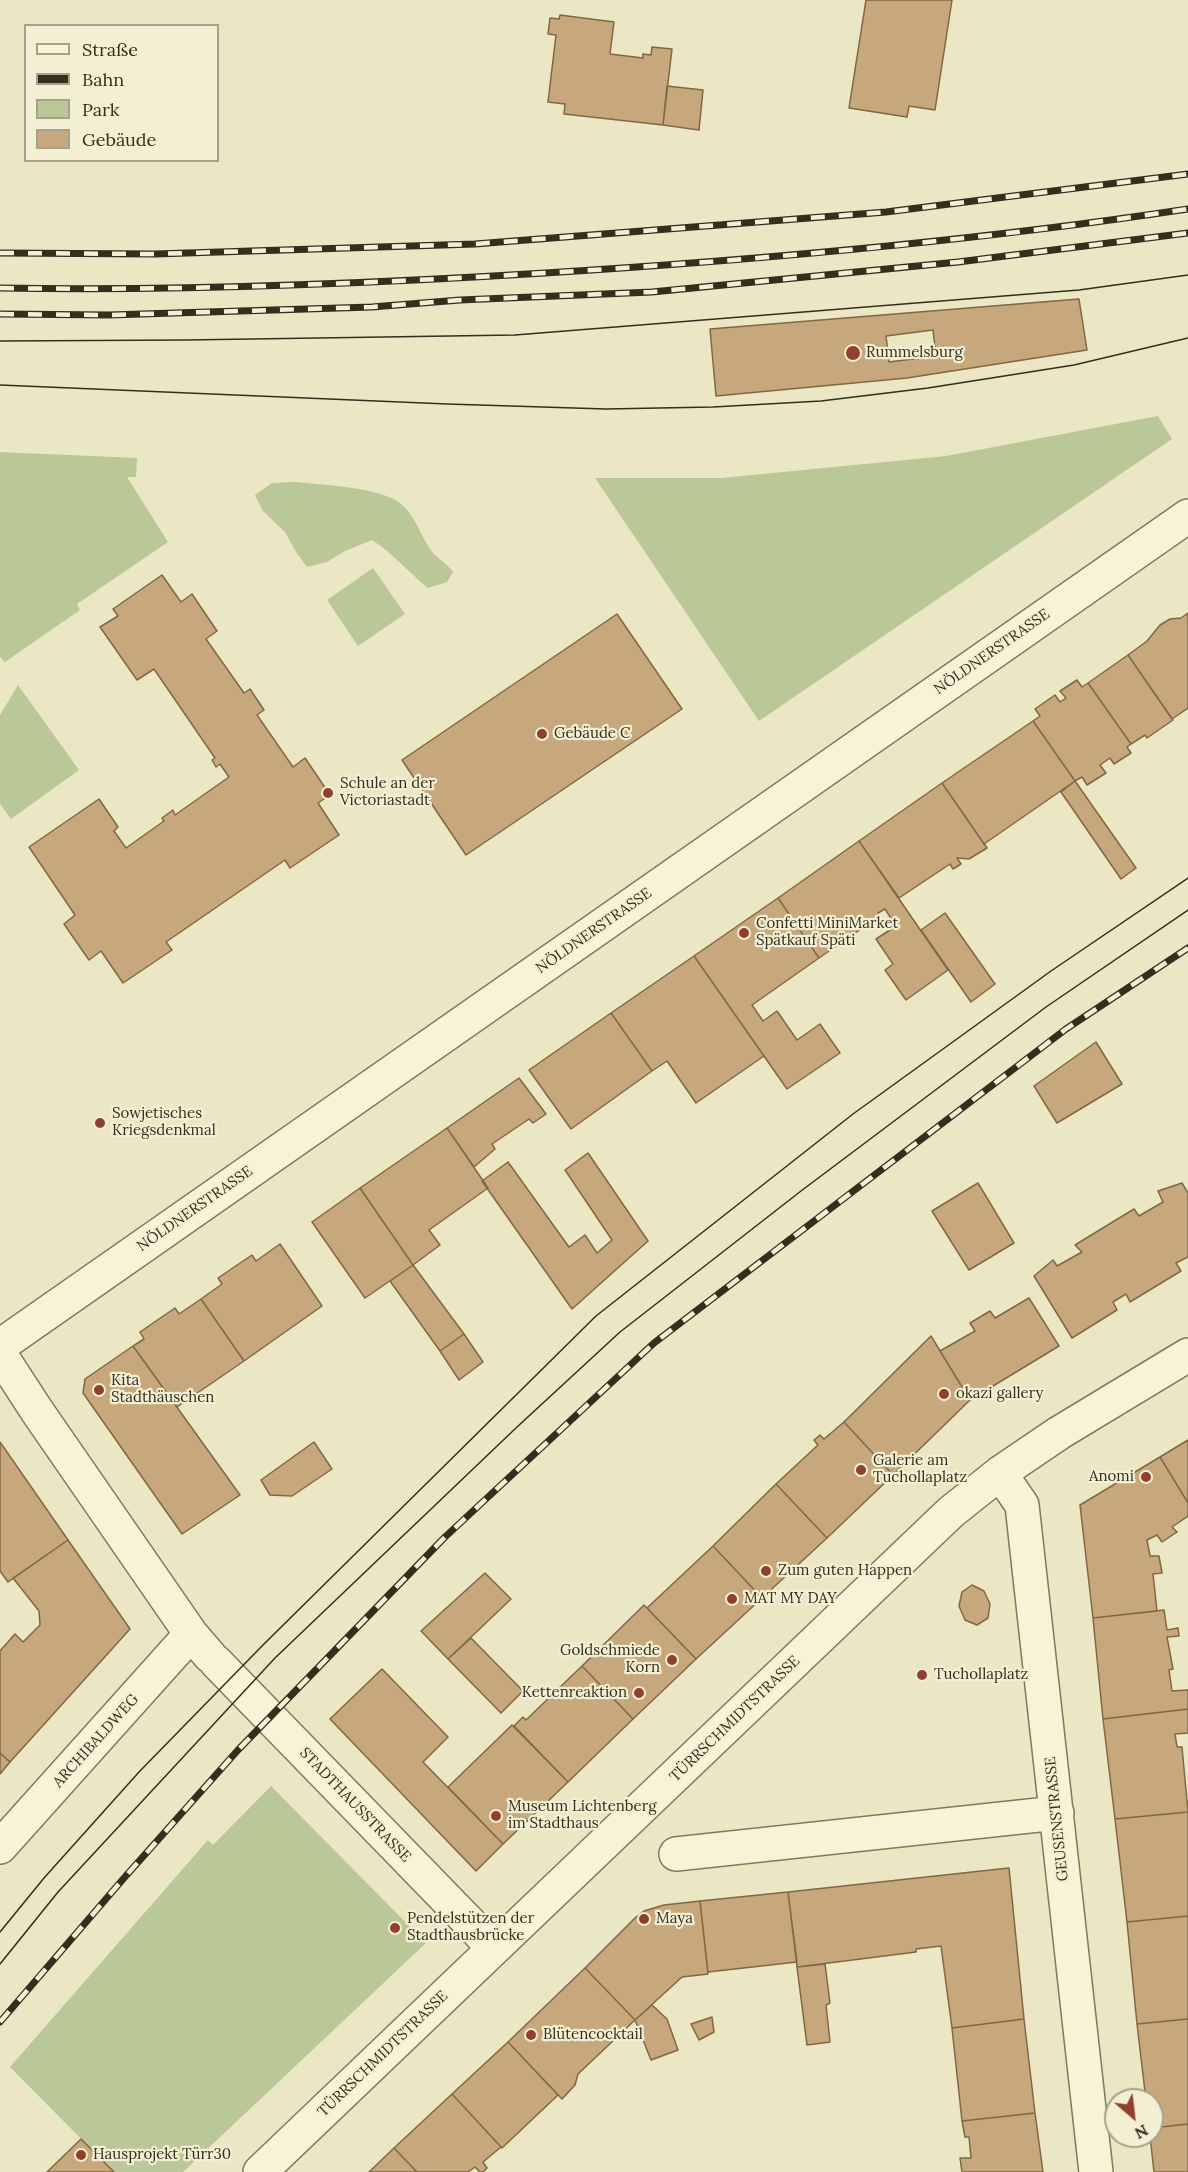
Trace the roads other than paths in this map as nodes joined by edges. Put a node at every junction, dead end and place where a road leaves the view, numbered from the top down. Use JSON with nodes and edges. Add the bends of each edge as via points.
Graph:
{"nodes":[{"id":1,"x":1188,"y":516,"type":"edge"},
{"id":2,"x":0,"y":1346,"type":"edge"},
{"id":3,"x":0,"y":1354,"type":"edge"},
{"id":4,"x":1188,"y":1354,"type":"edge"},
{"id":5,"x":1000,"y":1473,"type":"junction"},
{"id":6,"x":206,"y":1651,"type":"junction"},
{"id":7,"x":1057,"y":1813,"type":"junction"},
{"id":8,"x":0,"y":1848,"type":"edge"},
{"id":9,"x":676,"y":1854,"type":"dead end"},
{"id":10,"x":493,"y":1947,"type":"junction"},
{"id":11,"x":260,"y":2172,"type":"edge"},
{"id":12,"x":1096,"y":2172,"type":"edge"}],
"edges":[{"from":1,"to":2,"type":"street","name":"NÖLDNERSTRASSE"},
{"from":3,"to":6,"type":"street","name":"STADTHAUSSTRASSE"},
{"from":4,"to":5,"type":"street","name":"TÜRRSCHMIDTSTRASSE"},
{"from":5,"to":7,"type":"street","name":"GEUSENSTRASSE","via":[[1022,1505]]},
{"from":5,"to":10,"type":"street","name":"TÜRRSCHMIDTSTRASSE","via":[[951,1512]]},
{"from":6,"to":8,"type":"street","name":"ARCHIBALDWEG"},
{"from":6,"to":10,"type":"street","name":"STADTHAUSSTRASSE"},
{"from":7,"to":9,"type":"street"},
{"from":7,"to":12,"type":"street","name":"GEUSENSTRASSE"},
{"from":10,"to":11,"type":"street","name":"TÜRRSCHMIDTSTRASSE"}]}
